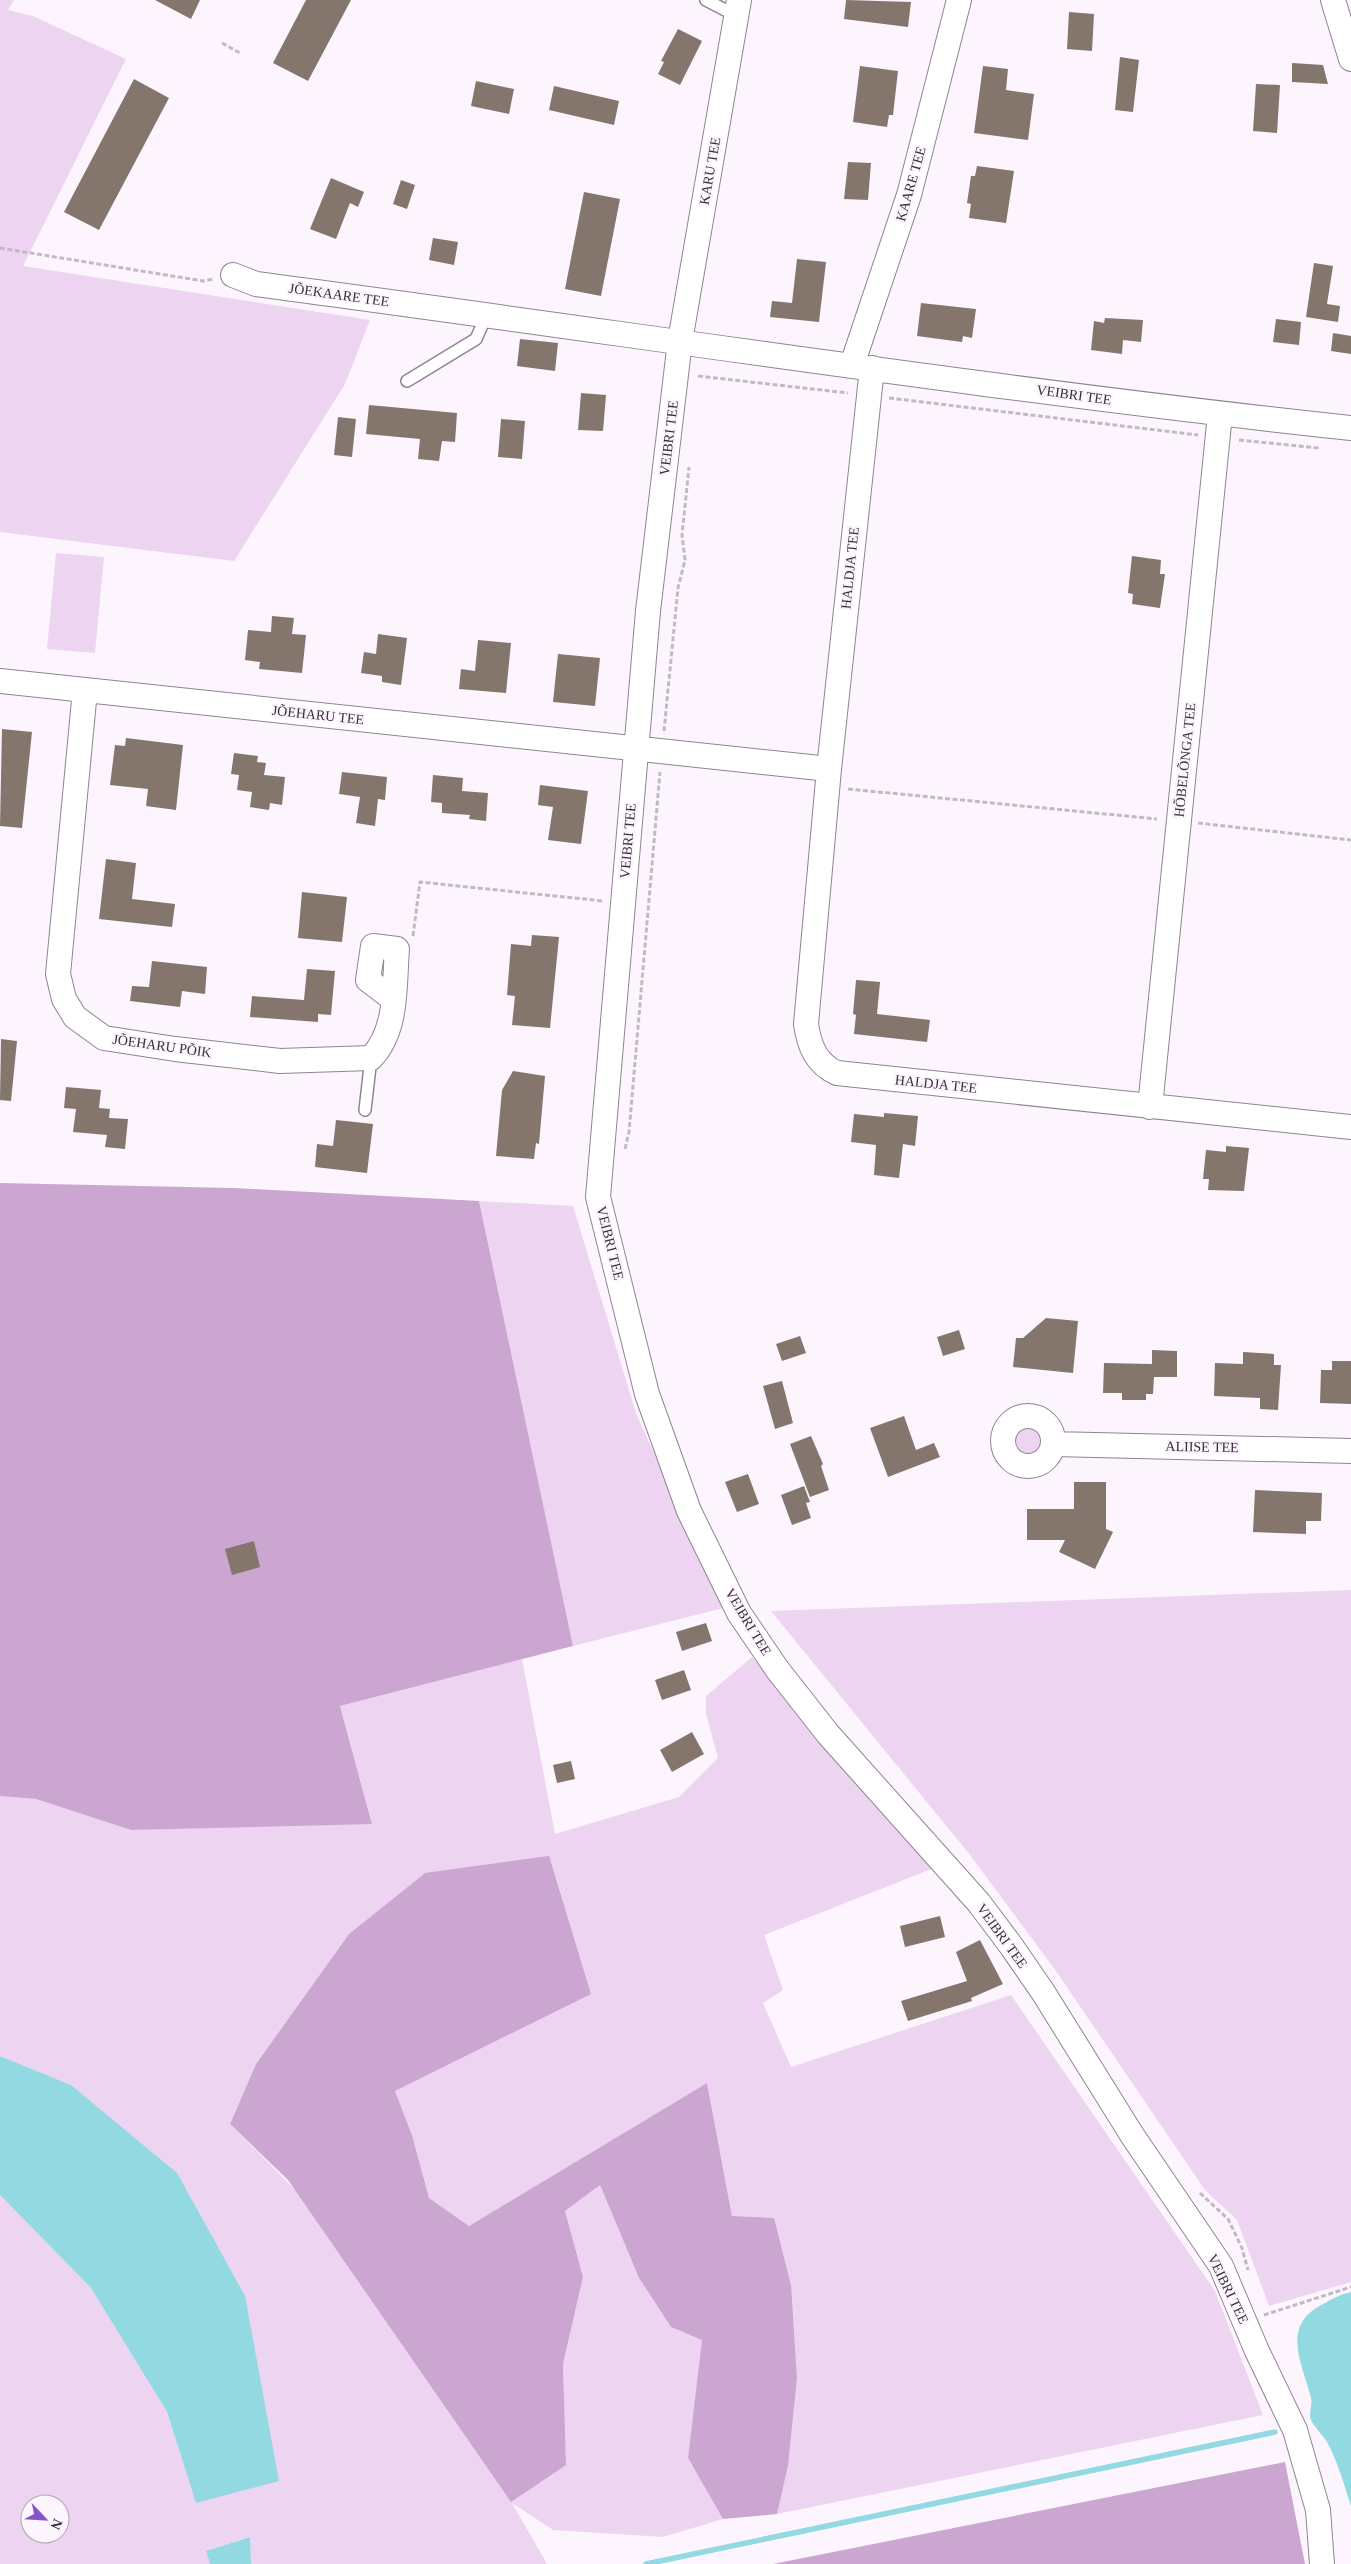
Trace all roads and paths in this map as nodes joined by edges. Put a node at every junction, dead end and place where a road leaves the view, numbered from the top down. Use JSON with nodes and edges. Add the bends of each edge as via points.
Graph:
{"nodes":[{"id":1,"x":706,"y":0,"type":"edge"},
{"id":2,"x":959,"y":0,"type":"edge"},
{"id":3,"x":1333,"y":0,"type":"edge"},
{"id":4,"x":738,"y":8,"type":"edge"},
{"id":5,"x":222,"y":43,"type":"dead end"},
{"id":6,"x":240,"y":53,"type":"dead end"},
{"id":7,"x":1351,"y":59,"type":"edge"},
{"id":8,"x":0,"y":248,"type":"edge"},
{"id":9,"x":233,"y":275,"type":"joint"},
{"id":10,"x":487,"y":314,"type":"junction"},
{"id":11,"x":680,"y":341,"type":"junction"},
{"id":12,"x":862,"y":366,"type":"junction"},
{"id":13,"x":407,"y":381,"type":"dead end"},
{"id":14,"x":697,"y":385,"type":"dead end"},
{"id":15,"x":881,"y":401,"type":"junction"},
{"id":16,"x":1220,"y":414,"type":"junction"},
{"id":17,"x":1351,"y":428,"type":"edge"},
{"id":18,"x":1218,"y":438,"type":"junction"},
{"id":19,"x":1323,"y":449,"type":"dead end"},
{"id":20,"x":690,"y":460,"type":"dead end"},
{"id":21,"x":0,"y":680,"type":"edge"},
{"id":22,"x":85,"y":690,"type":"junction"},
{"id":23,"x":636,"y":748,"type":"junction"},
{"id":24,"x":662,"y":750,"type":"junction"},
{"id":25,"x":840,"y":785,"type":"junction"},
{"id":26,"x":1179,"y":821,"type":"junction"},
{"id":27,"x":1351,"y":840,"type":"edge"},
{"id":28,"x":609,"y":902,"type":"dead end"},
{"id":29,"x":413,"y":938,"type":"dead end"},
{"id":30,"x":393,"y":999,"type":"dead end"},
{"id":31,"x":371,"y":1058,"type":"junction"},
{"id":32,"x":1150,"y":1106,"type":"junction"},
{"id":33,"x":365,"y":1110,"type":"dead end"},
{"id":34,"x":1351,"y":1126,"type":"edge"},
{"id":35,"x":622,"y":1154,"type":"dead end"},
{"id":36,"x":1053,"y":1444,"type":"dead end"},
{"id":37,"x":1351,"y":1450,"type":"edge"},
{"id":38,"x":1196,"y":2189,"type":"dead end"},
{"id":39,"x":1249,"y":2274,"type":"dead end"},
{"id":40,"x":1351,"y":2287,"type":"edge"},
{"id":41,"x":1259,"y":2307,"type":"dead end"},
{"id":42,"x":1322,"y":2564,"type":"edge"}],
"edges":[{"from":1,"to":4,"type":"lane"},
{"from":2,"to":12,"type":"street","name":"KAARE TEE"},
{"from":3,"to":7,"type":"street"},
{"from":4,"to":11,"type":"street","name":"KARU TEE"},
{"from":5,"to":6,"type":"path"},
{"from":8,"to":9,"type":"path","via":[[203,281]]},
{"from":9,"to":10,"type":"street","name":"JÕEKAARE TEE","via":[[256,284]]},
{"from":10,"to":11,"type":"street","name":"JÕEKAARE TEE"},
{"from":10,"to":13,"type":"lane","via":[[476,339]]},
{"from":11,"to":12,"type":"street","name":"VEIBRI TEE"},
{"from":11,"to":23,"type":"street","name":"VEIBRI TEE","via":[[648,611]]},
{"from":12,"to":15,"type":"street","name":"HALDJA TEE"},
{"from":12,"to":16,"type":"street","name":"VEIBRI TEE"},
{"from":14,"to":15,"type":"path","via":[[698,376]]},
{"from":15,"to":18,"type":"path"},
{"from":15,"to":25,"type":"street","name":"HALDJA TEE"},
{"from":16,"to":17,"type":"street","name":"VEIBRI TEE"},
{"from":16,"to":18,"type":"street","name":"HÕBELÕNGA TEE"},
{"from":18,"to":19,"type":"path"},
{"from":18,"to":26,"type":"street","name":"HÕBELÕNGA TEE"},
{"from":20,"to":24,"type":"path","via":[[682,535],[685,560],[678,588]]},
{"from":21,"to":22,"type":"street","name":"JÕEHARU TEE"},
{"from":22,"to":23,"type":"street","name":"JÕEHARU TEE"},
{"from":22,"to":31,"type":"street","name":"JÕEHARU PÕIK","via":[[58,974],[64,998],[75,1017],[104,1038],[175,1049],[280,1061]]},
{"from":23,"to":24,"type":"street"},
{"from":23,"to":42,"type":"street","name":"VEIBRI TEE","via":[[598,1197],[647,1394],[689,1511],[739,1613],[777,1669],[834,1741],[979,1903],[1043,1992],[1132,2135],[1221,2266],[1295,2430],[1318,2510]]},
{"from":24,"to":25,"type":"street"},
{"from":24,"to":35,"type":"path","via":[[629,1132]]},
{"from":25,"to":26,"type":"path"},
{"from":25,"to":32,"type":"street","name":"HALDJA TEE","via":[[806,1024],[812,1048],[826,1066],[837,1073]]},
{"from":26,"to":27,"type":"path"},
{"from":26,"to":32,"type":"street","name":"HÕBELÕNGA TEE"},
{"from":28,"to":29,"type":"path","via":[[420,882]]},
{"from":30,"to":31,"type":"street","via":[[389,1029],[380,1049]]},
{"from":31,"to":33,"type":"lane"},
{"from":32,"to":34,"type":"street","name":"HALDJA TEE"},
{"from":36,"to":37,"type":"street","name":"ALIISE TEE"},
{"from":38,"to":39,"type":"path","via":[[1228,2219],[1242,2248]]},
{"from":40,"to":41,"type":"path","via":[[1261,2316]]}]}
